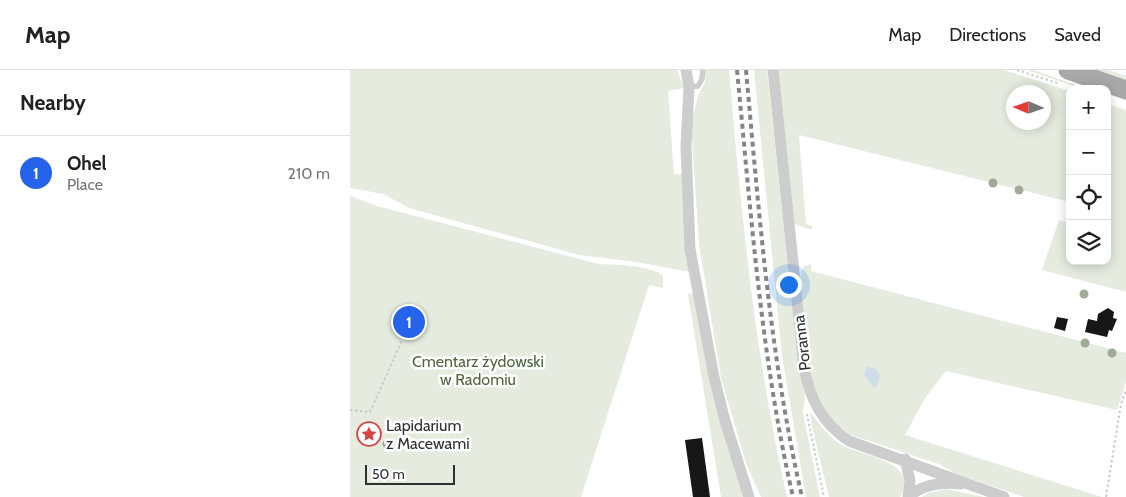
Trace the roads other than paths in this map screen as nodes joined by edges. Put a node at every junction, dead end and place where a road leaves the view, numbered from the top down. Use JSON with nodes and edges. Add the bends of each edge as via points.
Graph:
{"nodes":[{"id":1,"x":686,"y":70,"type":"edge"},
{"id":2,"x":702,"y":70,"type":"edge"},
{"id":3,"x":773,"y":70,"type":"edge"},
{"id":4,"x":1064,"y":77,"type":"edge"},
{"id":5,"x":689,"y":88,"type":"junction"},
{"id":6,"x":1126,"y":90,"type":"edge"},
{"id":7,"x":905,"y":460,"type":"junction"},
{"id":8,"x":971,"y":486,"type":"junction"},
{"id":9,"x":749,"y":497,"type":"edge"},
{"id":10,"x":908,"y":497,"type":"edge"},
{"id":11,"x":1004,"y":497,"type":"edge"}],
"edges":[{"from":1,"to":5,"type":"street"},
{"from":2,"to":5,"type":"lane","via":[[698,86]]},
{"from":3,"to":7,"type":"street","name":"Poranna","via":[[804,368],[810,394],[823,418],[835,431],[866,448]]},
{"from":4,"to":6,"type":"main road"},
{"from":5,"to":9,"type":"street","via":[[686,146],[690,250],[714,376]]},
{"from":7,"to":8,"type":"street","name":"Poranna"},
{"from":7,"to":10,"type":"street","via":[[910,481]]},
{"from":8,"to":10,"type":"street","via":[[946,483],[930,486]]},
{"from":8,"to":11,"type":"street"}]}
